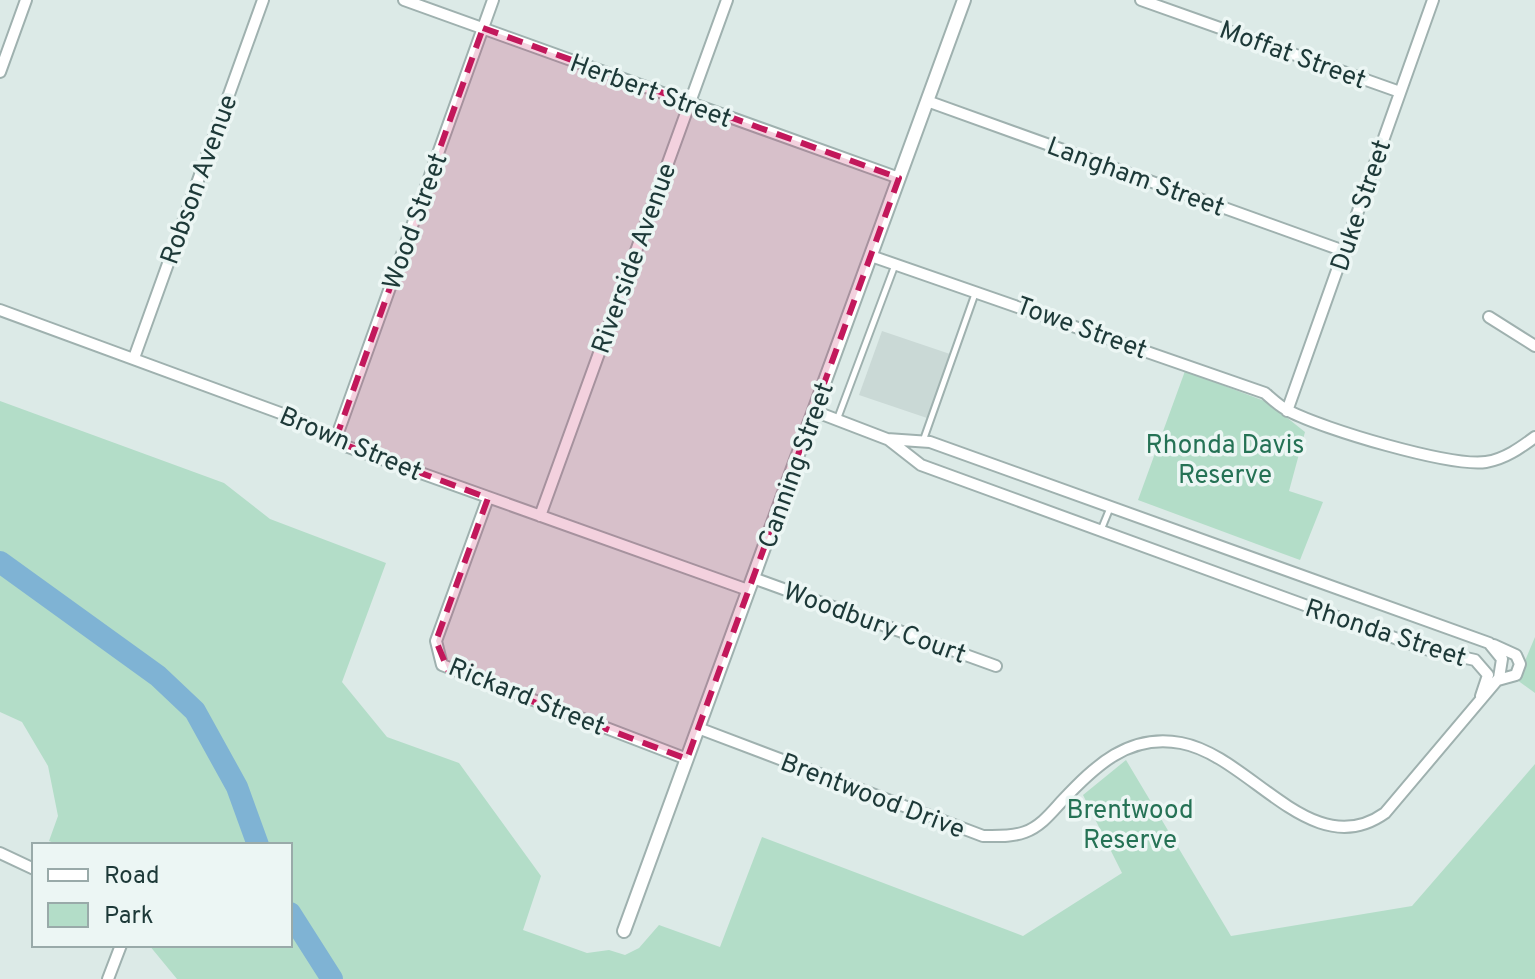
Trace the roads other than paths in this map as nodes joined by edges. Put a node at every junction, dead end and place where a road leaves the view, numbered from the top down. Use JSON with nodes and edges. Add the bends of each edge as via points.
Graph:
{"nodes":[{"id":1,"x":26,"y":0,"type":"edge"},
{"id":2,"x":263,"y":0,"type":"edge"},
{"id":3,"x":404,"y":0,"type":"edge"},
{"id":4,"x":493,"y":0,"type":"edge"},
{"id":5,"x":727,"y":0,"type":"edge"},
{"id":6,"x":964,"y":0,"type":"edge"},
{"id":7,"x":1141,"y":0,"type":"edge"},
{"id":8,"x":1433,"y":0,"type":"edge"},
{"id":9,"x":483,"y":28,"type":"junction"},
{"id":10,"x":0,"y":72,"type":"edge"},
{"id":11,"x":1400,"y":92,"type":"junction"},
{"id":12,"x":927,"y":101,"type":"junction"},
{"id":13,"x":688,"y":104,"type":"junction"},
{"id":14,"x":899,"y":178,"type":"junction"},
{"id":15,"x":1344,"y":251,"type":"junction"},
{"id":16,"x":871,"y":256,"type":"junction"},
{"id":17,"x":896,"y":264,"type":"junction"},
{"id":18,"x":976,"y":289,"type":"junction"},
{"id":19,"x":0,"y":310,"type":"edge"},
{"id":20,"x":1489,"y":317,"type":"dead end"},
{"id":21,"x":1535,"y":346,"type":"edge"},
{"id":22,"x":134,"y":358,"type":"junction"},
{"id":23,"x":814,"y":411,"type":"junction"},
{"id":24,"x":1287,"y":411,"type":"junction"},
{"id":25,"x":837,"y":420,"type":"junction"},
{"id":26,"x":1535,"y":437,"type":"edge"},
{"id":27,"x":887,"y":439,"type":"junction"},
{"id":28,"x":335,"y":441,"type":"junction"},
{"id":29,"x":923,"y":441,"type":"junction"},
{"id":30,"x":488,"y":498,"type":"junction"},
{"id":31,"x":1110,"y":508,"type":"junction"},
{"id":32,"x":540,"y":516,"type":"junction"},
{"id":33,"x":1101,"y":531,"type":"junction"},
{"id":34,"x":751,"y":584,"type":"junction"},
{"id":35,"x":1489,"y":643,"type":"junction"},
{"id":36,"x":996,"y":666,"type":"dead end"},
{"id":37,"x":1498,"y":680,"type":"junction"},
{"id":38,"x":1472,"y":710,"type":"junction"},
{"id":39,"x":698,"y":728,"type":"junction"},
{"id":40,"x":687,"y":759,"type":"junction"},
{"id":41,"x":0,"y":853,"type":"edge"},
{"id":42,"x":32,"y":868,"type":"edge"},
{"id":43,"x":624,"y":931,"type":"dead end"},
{"id":44,"x":120,"y":947,"type":"edge"},
{"id":45,"x":108,"y":979,"type":"edge"}],
"edges":[{"from":1,"to":10,"type":"street"},
{"from":2,"to":22,"type":"street","name":"Robson Avenue"},
{"from":3,"to":9,"type":"street","name":"Herbert Street"},
{"from":4,"to":9,"type":"street","name":"Wood Street"},
{"from":5,"to":13,"type":"street","name":"Riverside Avenue"},
{"from":6,"to":12,"type":"street","name":"Canning Street"},
{"from":7,"to":11,"type":"street","name":"Moffat Street"},
{"from":8,"to":11,"type":"street","name":"Duke Street"},
{"from":9,"to":13,"type":"street","name":"Herbert Street"},
{"from":9,"to":28,"type":"street","name":"Wood Street"},
{"from":11,"to":15,"type":"street","name":"Duke Street"},
{"from":12,"to":14,"type":"street","name":"Canning Street"},
{"from":12,"to":15,"type":"street","name":"Langham Street"},
{"from":13,"to":14,"type":"street","name":"Herbert Street"},
{"from":13,"to":32,"type":"street","name":"Riverside Avenue"},
{"from":14,"to":16,"type":"street","name":"Canning Street"},
{"from":15,"to":24,"type":"street","name":"Duke Street"},
{"from":16,"to":17,"type":"street","name":"Towe Street"},
{"from":16,"to":23,"type":"street","name":"Canning Street"},
{"from":17,"to":18,"type":"street","name":"Towe Street"},
{"from":17,"to":25,"type":"lane"},
{"from":18,"to":24,"type":"street","name":"Towe Street","via":[[1265,393]]},
{"from":18,"to":29,"type":"lane"},
{"from":19,"to":22,"type":"street","name":"Brown Street"},
{"from":20,"to":21,"type":"street"},
{"from":22,"to":28,"type":"street","name":"Brown Street","via":[[302,421]]},
{"from":23,"to":25,"type":"street","name":"Rhonda Street"},
{"from":23,"to":34,"type":"street","name":"Canning Street"},
{"from":24,"to":26,"type":"street","name":"Towe Street","via":[[1467,463],[1488,462]]},
{"from":25,"to":27,"type":"street","name":"Rhonda Street"},
{"from":27,"to":29,"type":"street","name":"Rhonda Street"},
{"from":27,"to":33,"type":"street","name":"Rhonda Street","via":[[921,465]]},
{"from":28,"to":30,"type":"street","name":"Brown Street"},
{"from":29,"to":31,"type":"street","name":"Rhonda Street"},
{"from":30,"to":32,"type":"street","name":"Brown Street"},
{"from":30,"to":40,"type":"street","name":"Rickard Street","via":[[436,641],[442,665]]},
{"from":31,"to":33,"type":"lane"},
{"from":31,"to":35,"type":"street","name":"Rhonda Street"},
{"from":32,"to":34,"type":"street","name":"Brown Street"},
{"from":33,"to":38,"type":"street","name":"Rhonda Street","via":[[1425,649],[1475,660],[1488,675]]},
{"from":34,"to":36,"type":"street","name":"Woodbury Court"},
{"from":34,"to":39,"type":"street","name":"Canning Street"},
{"from":35,"to":37,"type":"street","name":"Rhonda Street","via":[[1502,659]]},
{"from":35,"to":37,"type":"street","via":[[1518,659],[1516,675]]},
{"from":37,"to":38,"type":"street","name":"Rhonda Street"},
{"from":38,"to":39,"type":"street","name":"Brentwood Drive","via":[[1385,813],[1367,825],[1343,830],[1295,810],[1211,752],[1159,741],[1112,755],[1026,832],[983,836]]},
{"from":39,"to":40,"type":"street","name":"Canning Street"},
{"from":40,"to":43,"type":"street","name":"Canning Street"},
{"from":41,"to":42,"type":"street"},
{"from":44,"to":45,"type":"street"}]}
